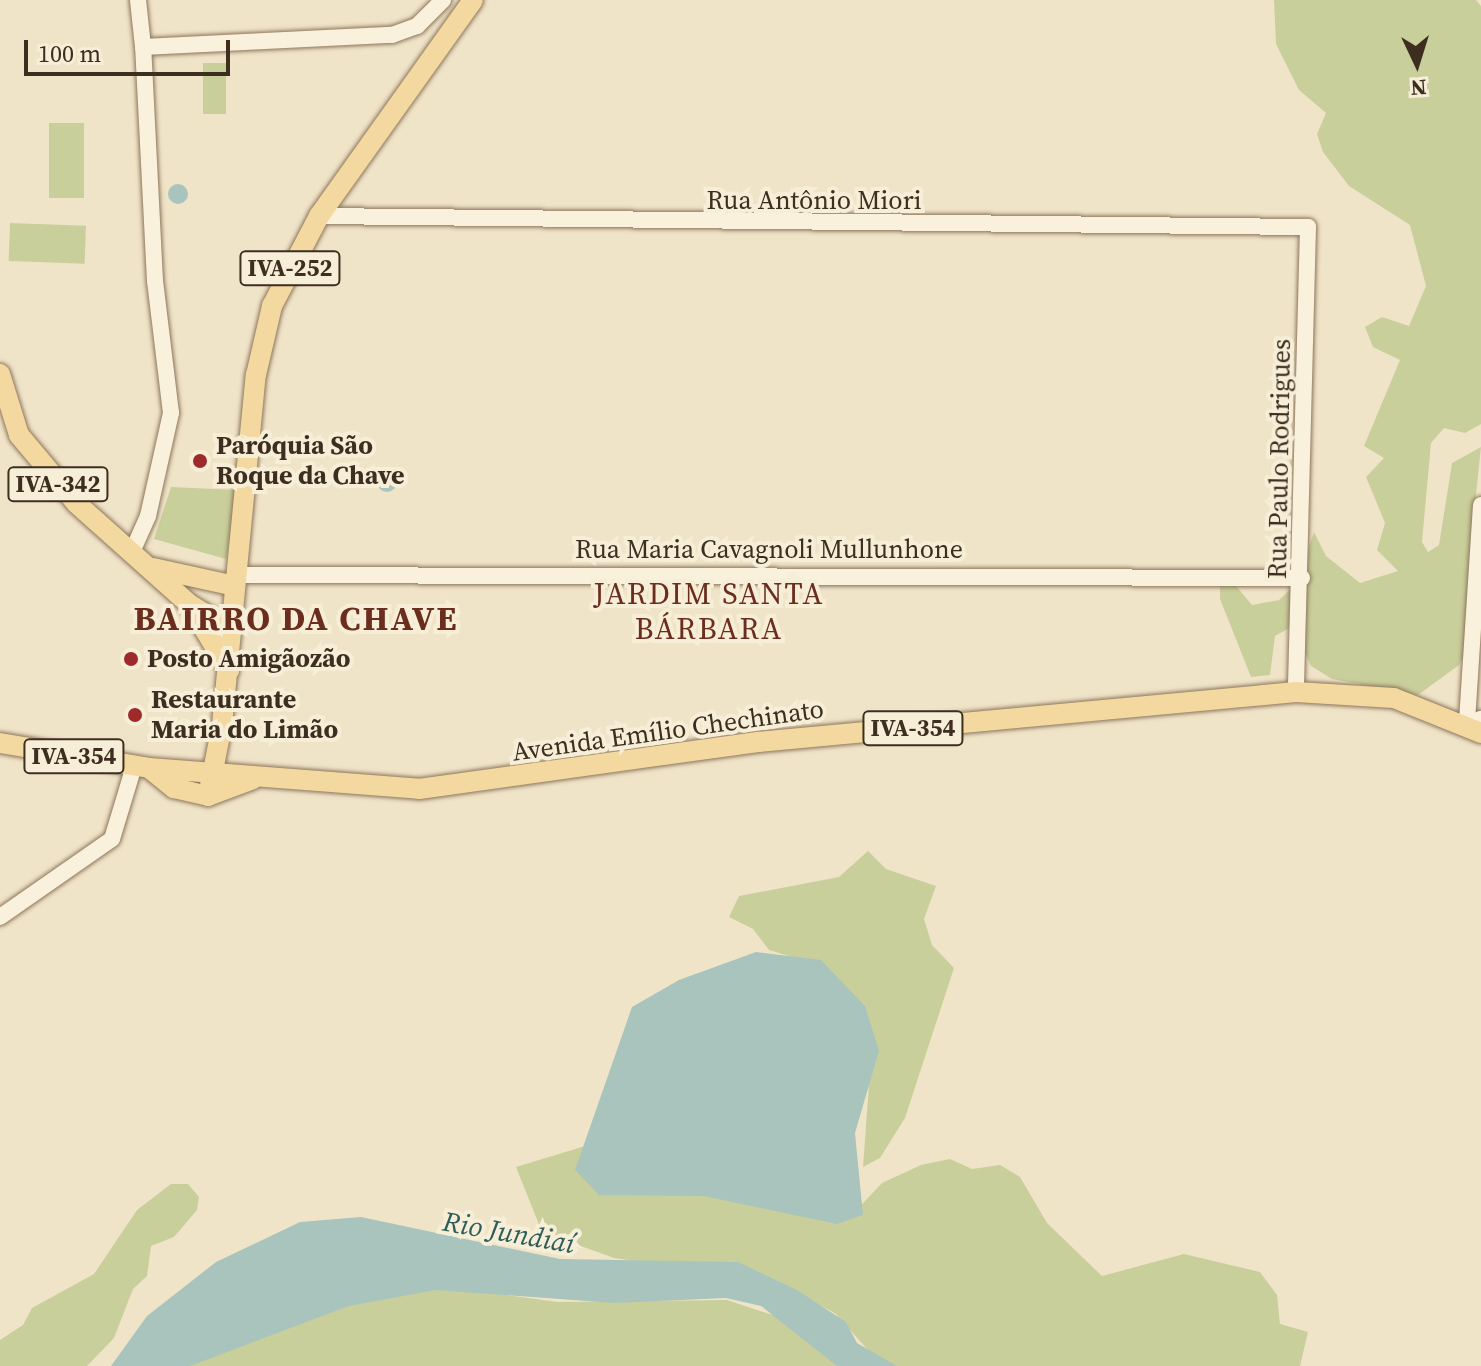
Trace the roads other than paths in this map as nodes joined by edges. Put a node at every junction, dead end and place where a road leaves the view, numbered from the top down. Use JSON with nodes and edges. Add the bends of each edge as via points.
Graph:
{"nodes":[{"id":1,"x":138,"y":0,"type":"edge"},
{"id":2,"x":443,"y":0,"type":"edge"},
{"id":3,"x":473,"y":0,"type":"edge"},
{"id":4,"x":143,"y":47,"type":"junction"},
{"id":5,"x":319,"y":216,"type":"junction"},
{"id":6,"x":1308,"y":227,"type":"joint"},
{"id":7,"x":0,"y":374,"type":"edge"},
{"id":8,"x":1481,"y":505,"type":"edge"},
{"id":9,"x":132,"y":552,"type":"junction"},
{"id":10,"x":153,"y":568,"type":"junction"},
{"id":11,"x":1302,"y":578,"type":"junction"},
{"id":12,"x":235,"y":581,"type":"junction"},
{"id":13,"x":1478,"y":593,"type":"edge"},
{"id":14,"x":189,"y":604,"type":"junction"},
{"id":15,"x":232,"y":630,"type":"junction"},
{"id":16,"x":229,"y":670,"type":"junction"},
{"id":17,"x":1296,"y":692,"type":"junction"},
{"id":18,"x":1476,"y":725,"type":"edge"},
{"id":19,"x":0,"y":743,"type":"edge"},
{"id":20,"x":142,"y":767,"type":"junction"},
{"id":21,"x":217,"y":774,"type":"junction"},
{"id":22,"x":256,"y":777,"type":"junction"},
{"id":23,"x":208,"y":796,"type":"junction"},
{"id":24,"x":0,"y":917,"type":"edge"}],
"edges":[{"from":1,"to":4,"type":"street"},
{"from":2,"to":4,"type":"street","via":[[417,26],[392,35]]},
{"from":3,"to":5,"type":"main road","number":"IVA-252"},
{"from":4,"to":9,"type":"street","via":[[155,281],[171,413],[148,516]]},
{"from":5,"to":6,"type":"street","name":"Rua Antônio Miori"},
{"from":5,"to":12,"type":"main road","number":"IVA-252","via":[[272,306],[256,375]]},
{"from":6,"to":11,"type":"street","name":"Rua Paulo Rodrigues"},
{"from":7,"to":9,"type":"main road","number":"IVA-342","via":[[19,435],[76,503]]},
{"from":8,"to":13,"type":"street"},
{"from":9,"to":10,"type":"main road","number":"IVA-342"},
{"from":10,"to":12,"type":"main road","name":"Rua Maria Cavagnoli Mullunhone"},
{"from":10,"to":14,"type":"main road"},
{"from":11,"to":12,"type":"street","name":"Rua Maria Cavagnoli Mullunhone"},
{"from":11,"to":17,"type":"street","name":"Rua Paulo Rodrigues"},
{"from":12,"to":15,"type":"main road","number":"IVA-252"},
{"from":13,"to":18,"type":"street"},
{"from":14,"to":15,"type":"main road"},
{"from":14,"to":16,"type":"main road"},
{"from":15,"to":16,"type":"main road","number":"IVA-252"},
{"from":16,"to":21,"type":"main road","number":"IVA-252"},
{"from":17,"to":18,"type":"main road","name":"Avenida Emílio Chechinato","number":"IVA-354","via":[[1394,698]]},
{"from":17,"to":22,"type":"main road","name":"Avenida Emílio Chechinato","number":"IVA-354","via":[[758,742],[419,789]]},
{"from":19,"to":20,"type":"main road","name":"Avenida Emílio Chechinato","number":"IVA-354"},
{"from":20,"to":21,"type":"main road","name":"Avenida Emílio Chechinato","number":"IVA-354"},
{"from":20,"to":23,"type":"main road","via":[[174,788]]},
{"from":20,"to":24,"type":"street","via":[[112,839]]},
{"from":21,"to":22,"type":"main road","name":"Avenida Emílio Chechinato","number":"IVA-354"},
{"from":21,"to":23,"type":"main road"},
{"from":22,"to":23,"type":"main road"}]}
